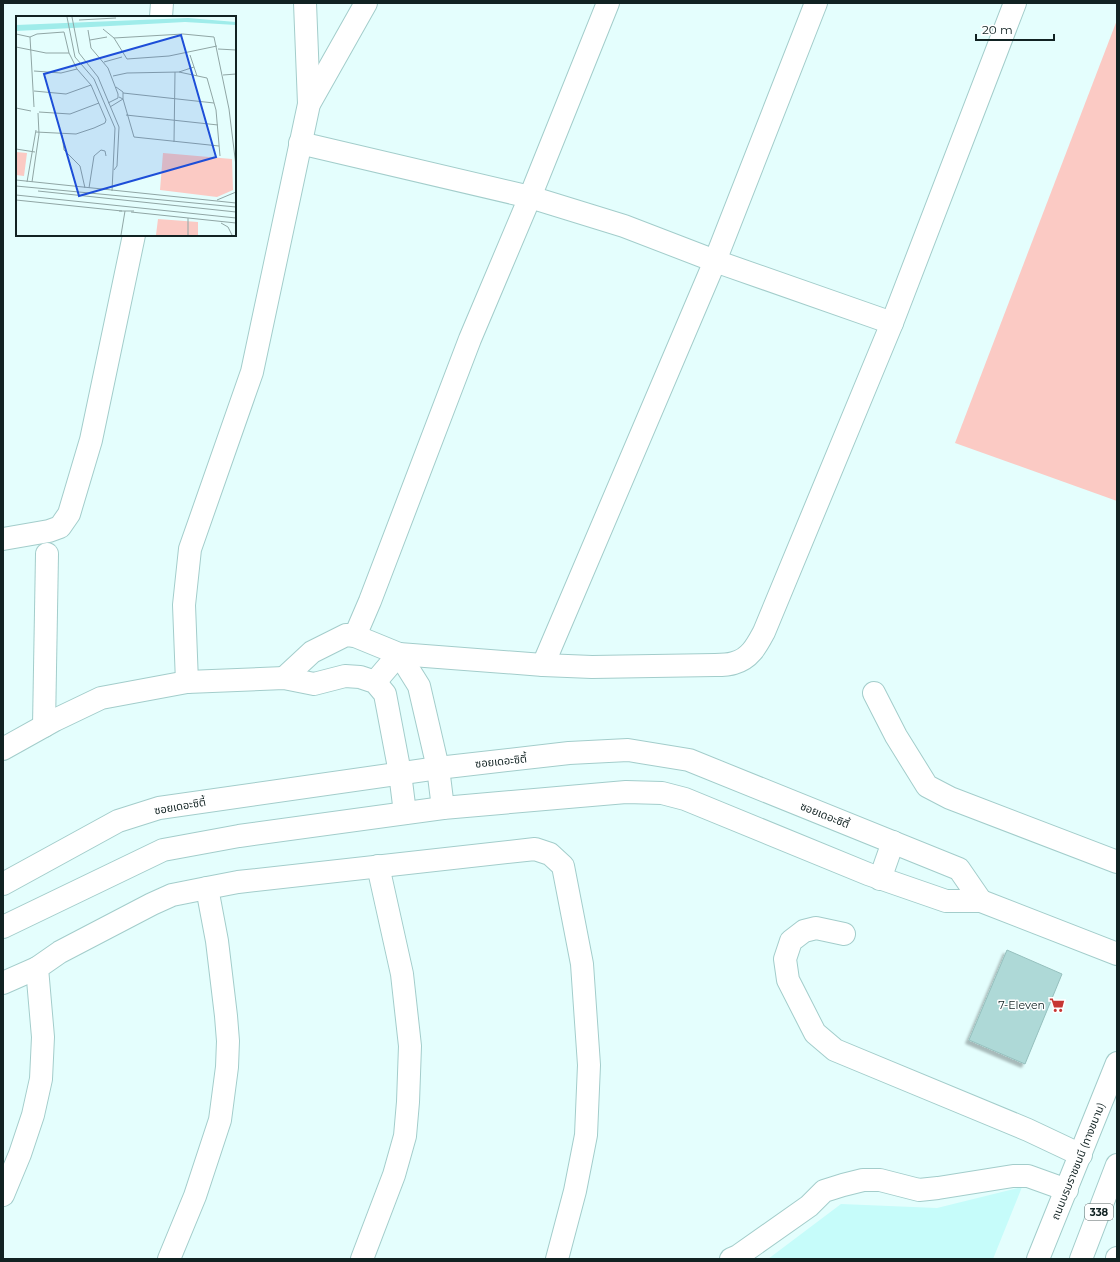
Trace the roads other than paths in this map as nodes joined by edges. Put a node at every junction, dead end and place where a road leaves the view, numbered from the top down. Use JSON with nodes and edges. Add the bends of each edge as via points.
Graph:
{"nodes":[{"id":1,"x":162,"y":3,"type":"edge"},
{"id":2,"x":305,"y":3,"type":"edge"},
{"id":3,"x":366,"y":3,"type":"edge"},
{"id":4,"x":608,"y":3,"type":"edge"},
{"id":5,"x":816,"y":3,"type":"edge"},
{"id":6,"x":1014,"y":3,"type":"edge"},
{"id":7,"x":161,"y":16,"type":"edge"},
{"id":8,"x":309,"y":104,"type":"junction"},
{"id":9,"x":300,"y":143,"type":"junction"},
{"id":10,"x":530,"y":197,"type":"junction"},
{"id":11,"x":134,"y":236,"type":"edge"},
{"id":12,"x":715,"y":261,"type":"junction"},
{"id":13,"x":892,"y":323,"type":"junction"},
{"id":14,"x":3,"y":539,"type":"edge"},
{"id":15,"x":47,"y":554,"type":"dead end"},
{"id":16,"x":355,"y":636,"type":"junction"},
{"id":17,"x":399,"y":654,"type":"junction"},
{"id":18,"x":542,"y":665,"type":"junction"},
{"id":19,"x":284,"y":678,"type":"junction"},
{"id":20,"x":186,"y":682,"type":"junction"},
{"id":21,"x":374,"y":682,"type":"junction"},
{"id":22,"x":874,"y":693,"type":"dead end"},
{"id":23,"x":44,"y":726,"type":"junction"},
{"id":24,"x":3,"y":749,"type":"edge"},
{"id":25,"x":438,"y":768,"type":"junction"},
{"id":26,"x":400,"y":773,"type":"junction"},
{"id":27,"x":443,"y":808,"type":"junction"},
{"id":28,"x":406,"y":813,"type":"junction"},
{"id":29,"x":894,"y":842,"type":"junction"},
{"id":30,"x":1117,"y":862,"type":"edge"},
{"id":31,"x":378,"y":866,"type":"junction"},
{"id":32,"x":880,"y":879,"type":"junction"},
{"id":33,"x":3,"y":884,"type":"edge"},
{"id":34,"x":207,"y":888,"type":"junction"},
{"id":35,"x":981,"y":901,"type":"junction"},
{"id":36,"x":3,"y":927,"type":"edge"},
{"id":37,"x":844,"y":934,"type":"dead end"},
{"id":38,"x":1117,"y":954,"type":"edge"},
{"id":39,"x":37,"y":968,"type":"junction"},
{"id":40,"x":3,"y":983,"type":"edge"},
{"id":41,"x":1117,"y":1063,"type":"edge"},
{"id":42,"x":1081,"y":1155,"type":"junction"},
{"id":43,"x":1117,"y":1166,"type":"edge"},
{"id":44,"x":1066,"y":1190,"type":"junction"},
{"id":45,"x":3,"y":1195,"type":"edge"},
{"id":46,"x":560,"y":1258,"type":"edge"},
{"id":47,"x":169,"y":1259,"type":"edge"},
{"id":48,"x":362,"y":1259,"type":"edge"},
{"id":49,"x":731,"y":1259,"type":"edge"},
{"id":50,"x":1038,"y":1259,"type":"edge"},
{"id":51,"x":1081,"y":1259,"type":"edge"}],
"edges":[{"from":1,"to":7,"type":"main road"},
{"from":2,"to":8,"type":"main road"},
{"from":3,"to":8,"type":"main road"},
{"from":4,"to":10,"type":"main road"},
{"from":5,"to":12,"type":"main road"},
{"from":6,"to":13,"type":"main road"},
{"from":8,"to":9,"type":"main road"},
{"from":9,"to":10,"type":"main road"},
{"from":9,"to":20,"type":"main road","via":[[252,372],[190,548],[184,605]]},
{"from":10,"to":12,"type":"main road","via":[[624,226]]},
{"from":10,"to":16,"type":"main road","via":[[470,339]]},
{"from":11,"to":14,"type":"main road","via":[[91,440],[69,514],[60,527]]},
{"from":12,"to":13,"type":"main road"},
{"from":12,"to":18,"type":"main road"},
{"from":13,"to":18,"type":"main road","via":[[764,632],[754,650],[744,659],[734,663],[715,665]]},
{"from":15,"to":23,"type":"main road"},
{"from":16,"to":17,"type":"main road"},
{"from":16,"to":19,"type":"main road","via":[[346,635],[312,652]]},
{"from":17,"to":18,"type":"main road"},
{"from":17,"to":21,"type":"main road"},
{"from":17,"to":25,"type":"main road","via":[[419,686]]},
{"from":19,"to":20,"type":"main road"},
{"from":19,"to":21,"type":"main road","via":[[314,684],[345,676],[360,677]]},
{"from":20,"to":23,"type":"main road","via":[[101,698]]},
{"from":21,"to":26,"type":"main road","via":[[385,694]]},
{"from":22,"to":30,"type":"main road","via":[[896,736],[927,786],[950,798]]},
{"from":23,"to":24,"type":"main road"},
{"from":25,"to":26,"type":"main road","name":"ซอยเดอะซิตี้"},
{"from":25,"to":27,"type":"main road"},
{"from":25,"to":29,"type":"main road","name":"ซอยเดอะซิตี้","via":[[569,753],[628,750],[664,755],[689,760]]},
{"from":26,"to":28,"type":"main road"},
{"from":26,"to":33,"type":"main road","name":"ซอยเดอะซิตี้","via":[[159,808],[118,821]]},
{"from":27,"to":28,"type":"main road"},
{"from":27,"to":32,"type":"main road","via":[[626,792],[662,793],[685,799]]},
{"from":28,"to":36,"type":"main road","via":[[239,836],[163,850]]},
{"from":29,"to":32,"type":"main road"},
{"from":29,"to":35,"type":"main road","name":"ซอยเดอะซิตี้","via":[[959,869]]},
{"from":31,"to":34,"type":"main road"},
{"from":31,"to":46,"type":"main road","via":[[534,849],[550,854],[563,866],[582,964],[589,1065],[586,1135]]},
{"from":31,"to":48,"type":"main road","via":[[402,974],[410,1046],[408,1102],[405,1136],[394,1175]]},
{"from":32,"to":35,"type":"main road","via":[[946,901]]},
{"from":34,"to":39,"type":"main road","via":[[172,895],[152,904],[60,952]]},
{"from":34,"to":47,"type":"main road","via":[[225,1009],[227,1066],[220,1120],[195,1196]]},
{"from":35,"to":38,"type":"main road"},
{"from":37,"to":42,"type":"main road","via":[[816,928],[804,931],[791,941],[785,959],[788,980],[815,1033],[835,1050],[1028,1130]]},
{"from":39,"to":40,"type":"main road"},
{"from":39,"to":45,"type":"main road","via":[[43,1037],[41,1079],[33,1115]]},
{"from":41,"to":42,"type":"main road","name":"ถนนบรมราชชนนี (ทางขนาน)"},
{"from":42,"to":44,"type":"main road","name":"ถนนบรมราชชนนี (ทางขนาน)"},
{"from":43,"to":51,"type":"main road","number":"338"},
{"from":44,"to":49,"type":"main road","via":[[1028,1176],[919,1190],[880,1180],[863,1180],[824,1191],[796,1215]]},
{"from":44,"to":50,"type":"main road","name":"ถนนบรมราชชนนี (ทางขนาน)"}]}
